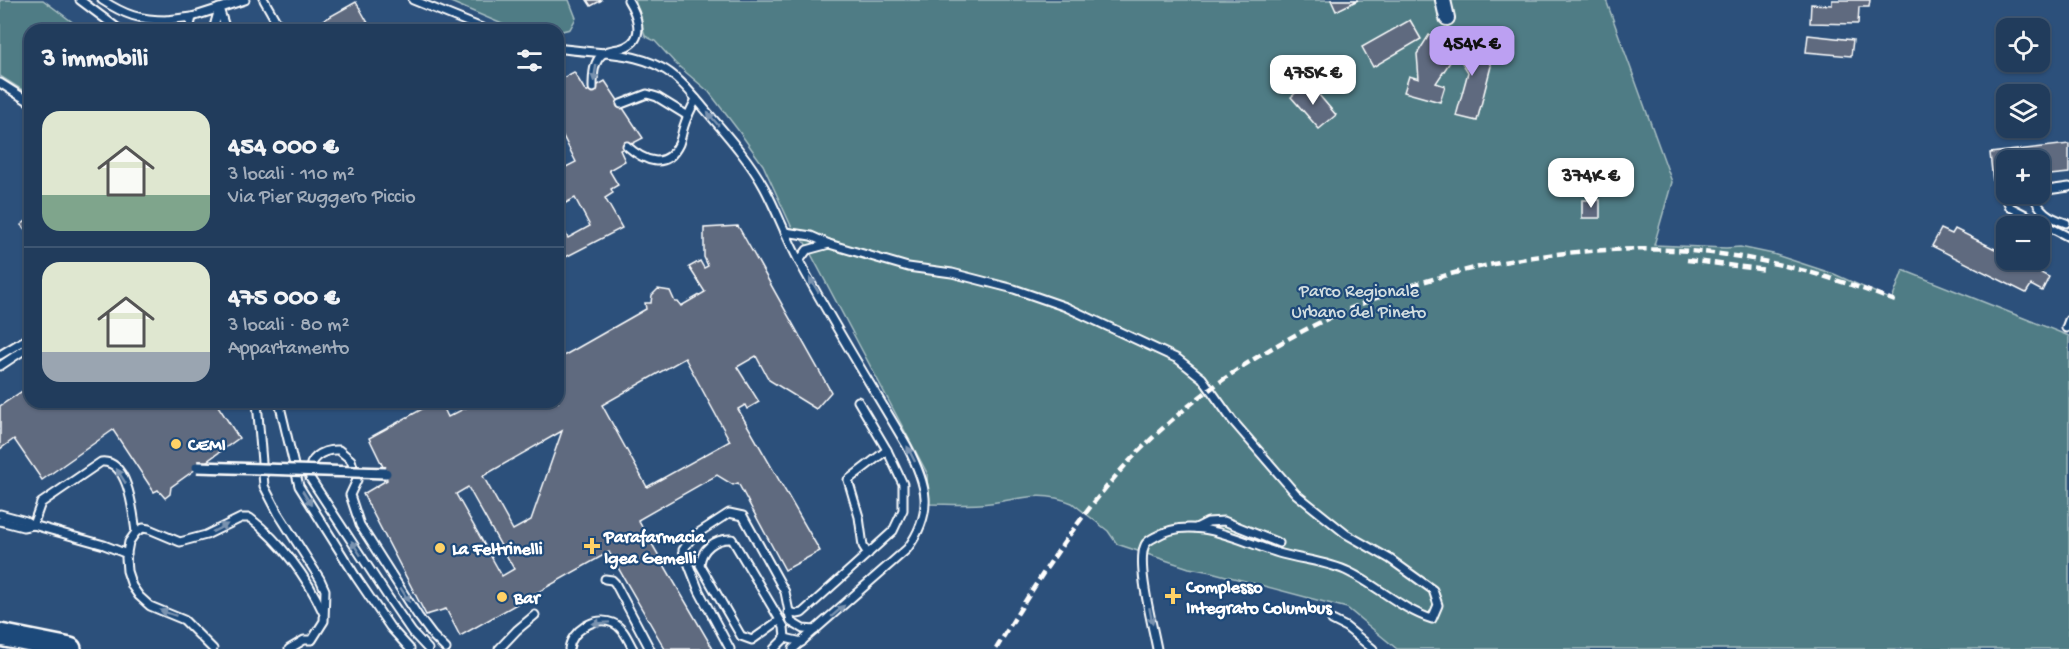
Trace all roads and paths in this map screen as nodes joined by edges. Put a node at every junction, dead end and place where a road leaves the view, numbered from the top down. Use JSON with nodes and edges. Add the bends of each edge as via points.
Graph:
{"nodes":[{"id":1,"x":80,"y":0,"type":"edge"},
{"id":2,"x":102,"y":0,"type":"edge"},
{"id":3,"x":245,"y":0,"type":"edge"},
{"id":4,"x":265,"y":0,"type":"edge"},
{"id":5,"x":413,"y":0,"type":"edge"},
{"id":6,"x":628,"y":0,"type":"edge"},
{"id":7,"x":1443,"y":0,"type":"edge"},
{"id":8,"x":219,"y":8,"type":"junction"},
{"id":9,"x":192,"y":17,"type":"junction"},
{"id":10,"x":1447,"y":18,"type":"dead end"},
{"id":11,"x":167,"y":20,"type":"junction"},
{"id":12,"x":112,"y":24,"type":"edge"},
{"id":13,"x":161,"y":24,"type":"edge"},
{"id":14,"x":190,"y":24,"type":"edge"},
{"id":15,"x":215,"y":24,"type":"edge"},
{"id":16,"x":224,"y":24,"type":"edge"},
{"id":17,"x":278,"y":24,"type":"edge"},
{"id":18,"x":472,"y":24,"type":"edge"},
{"id":19,"x":564,"y":49,"type":"edge"},
{"id":20,"x":604,"y":53,"type":"junction"},
{"id":21,"x":0,"y":83,"type":"edge"},
{"id":22,"x":593,"y":88,"type":"dead end"},
{"id":23,"x":24,"y":98,"type":"edge"},
{"id":24,"x":696,"y":99,"type":"junction"},
{"id":25,"x":621,"y":104,"type":"dead end"},
{"id":26,"x":688,"y":116,"type":"junction"},
{"id":27,"x":627,"y":147,"type":"dead end"},
{"id":28,"x":2069,"y":187,"type":"edge"},
{"id":29,"x":2050,"y":190,"type":"edge"},
{"id":30,"x":2009,"y":204,"type":"edge"},
{"id":31,"x":2037,"y":204,"type":"edge"},
{"id":32,"x":2066,"y":223,"type":"dead end"},
{"id":33,"x":785,"y":232,"type":"junction"},
{"id":34,"x":2069,"y":237,"type":"edge"},
{"id":35,"x":829,"y":244,"type":"junction"},
{"id":36,"x":799,"y":261,"type":"junction"},
{"id":37,"x":2069,"y":320,"type":"edge"},
{"id":38,"x":2066,"y":328,"type":"dead end"},
{"id":39,"x":24,"y":341,"type":"edge"},
{"id":40,"x":24,"y":350,"type":"edge"},
{"id":41,"x":0,"y":355,"type":"edge"},
{"id":42,"x":0,"y":366,"type":"edge"},
{"id":43,"x":858,"y":401,"type":"dead end"},
{"id":44,"x":258,"y":408,"type":"edge"},
{"id":45,"x":280,"y":408,"type":"edge"},
{"id":46,"x":887,"y":450,"type":"junction"},
{"id":47,"x":197,"y":468,"type":"dead end"},
{"id":48,"x":386,"y":473,"type":"dead end"},
{"id":49,"x":0,"y":514,"type":"edge"},
{"id":50,"x":0,"y":520,"type":"edge"},
{"id":51,"x":33,"y":525,"type":"junction"},
{"id":52,"x":1194,"y":529,"type":"junction"},
{"id":53,"x":136,"y":531,"type":"junction"},
{"id":54,"x":1279,"y":543,"type":"dead end"},
{"id":55,"x":127,"y":554,"type":"junction"},
{"id":56,"x":868,"y":554,"type":"junction"},
{"id":57,"x":605,"y":579,"type":"dead end"},
{"id":58,"x":323,"y":612,"type":"junction"},
{"id":59,"x":788,"y":612,"type":"junction"},
{"id":60,"x":535,"y":615,"type":"dead end"},
{"id":61,"x":780,"y":620,"type":"junction"},
{"id":62,"x":1332,"y":620,"type":"dead end"},
{"id":63,"x":815,"y":630,"type":"junction"},
{"id":64,"x":0,"y":635,"type":"edge"},
{"id":65,"x":785,"y":638,"type":"junction"},
{"id":66,"x":304,"y":640,"type":"junction"},
{"id":67,"x":802,"y":642,"type":"junction"},
{"id":68,"x":69,"y":649,"type":"edge"},
{"id":69,"x":213,"y":649,"type":"edge"},
{"id":70,"x":289,"y":649,"type":"edge"},
{"id":71,"x":300,"y":649,"type":"edge"},
{"id":72,"x":410,"y":649,"type":"edge"},
{"id":73,"x":428,"y":649,"type":"edge"},
{"id":74,"x":446,"y":649,"type":"edge"},
{"id":75,"x":500,"y":649,"type":"edge"},
{"id":76,"x":569,"y":649,"type":"edge"},
{"id":77,"x":633,"y":649,"type":"edge"},
{"id":78,"x":650,"y":649,"type":"edge"},
{"id":79,"x":730,"y":649,"type":"edge"},
{"id":80,"x":774,"y":649,"type":"edge"},
{"id":81,"x":793,"y":649,"type":"edge"},
{"id":82,"x":1157,"y":649,"type":"edge"},
{"id":83,"x":1373,"y":649,"type":"edge"}],
"edges":[{"from":1,"to":12,"type":"lane"},
{"from":2,"to":11,"type":"lane","via":[[144,20]]},
{"from":3,"to":8,"type":"lane"},
{"from":4,"to":17,"type":"lane"},
{"from":5,"to":18,"type":"lane"},
{"from":6,"to":20,"type":"lane","via":[[634,11],[637,36],[628,46]]},
{"from":7,"to":10,"type":"street"},
{"from":8,"to":9,"type":"lane"},
{"from":8,"to":15,"type":"lane"},
{"from":8,"to":16,"type":"lane"},
{"from":9,"to":11,"type":"lane"},
{"from":9,"to":14,"type":"lane"},
{"from":11,"to":13,"type":"lane"},
{"from":19,"to":20,"type":"lane"},
{"from":20,"to":22,"type":"lane","one_way":true,"via":[[593,72]]},
{"from":20,"to":24,"type":"lane","via":[[637,57],[662,68]]},
{"from":21,"to":23,"type":"lane"},
{"from":24,"to":26,"type":"lane"},
{"from":33,"to":24,"type":"lane","one_way":true,"via":[[750,166]]},
{"from":25,"to":26,"type":"lane","via":[[647,94]]},
{"from":26,"to":27,"type":"lane","via":[[678,146],[666,159],[652,162]]},
{"from":28,"to":29,"type":"lane"},
{"from":30,"to":34,"type":"lane"},
{"from":31,"to":32,"type":"lane","via":[[2045,213]]},
{"from":33,"to":35,"type":"lane"},
{"from":33,"to":36,"type":"lane"},
{"from":35,"to":36,"type":"lane","via":[[807,250]]},
{"from":35,"to":52,"type":"lane","via":[[908,267],[952,273],[1014,289],[1066,307],[1178,359],[1202,378],[1232,420],[1296,494],[1346,534],[1433,590],[1438,605],[1432,619],[1416,614],[1348,571],[1207,529]]},
{"from":63,"to":36,"type":"lane","one_way":true,"via":[[907,549],[923,522],[925,506],[920,471]]},
{"from":37,"to":38,"type":"lane"},
{"from":39,"to":41,"type":"lane"},
{"from":40,"to":42,"type":"lane"},
{"from":43,"to":46,"type":"lane"},
{"from":44,"to":58,"type":"lane","via":[[264,486],[324,587]]},
{"from":45,"to":72,"type":"lane","one_way":true,"via":[[299,486],[390,627]]},
{"from":46,"to":56,"type":"lane","via":[[903,484],[903,510],[893,531]]},
{"from":46,"to":56,"type":"lane","via":[[849,480]]},
{"from":47,"to":48,"type":"street","bridge":true},
{"from":49,"to":51,"type":"lane"},
{"from":50,"to":51,"type":"lane","via":[[23,527]]},
{"from":53,"to":51,"type":"lane","one_way":true,"via":[[129,489],[117,469],[106,461],[40,503]]},
{"from":51,"to":55,"type":"lane"},
{"from":52,"to":54,"type":"lane","via":[[1208,522],[1224,521]]},
{"from":52,"to":82,"type":"lane","one_way":true,"via":[[1166,530],[1146,542],[1144,583]]},
{"from":53,"to":55,"type":"lane"},
{"from":53,"to":58,"type":"lane","one_way":true,"via":[[149,529],[180,542],[250,518],[288,557]]},
{"from":69,"to":55,"type":"lane","one_way":true,"via":[[184,620],[142,600],[130,581]]},
{"from":56,"to":59,"type":"lane","via":[[802,613]]},
{"from":57,"to":78,"type":"lane","via":[[615,584]]},
{"from":58,"to":66,"type":"lane","via":[[324,621],[318,633]]},
{"from":59,"to":63,"type":"lane","via":[[791,622]]},
{"from":59,"to":79,"type":"lane","via":[[785,592],[743,516],[729,513],[692,537],[683,550],[699,591]]},
{"from":60,"to":75,"type":"lane"},
{"from":61,"to":61,"type":"lane","via":[[732,539],[707,548],[701,555],[700,566],[741,636],[752,640]]},
{"from":61,"to":65,"type":"lane"},
{"from":62,"to":83,"type":"lane"},
{"from":63,"to":67,"type":"lane"},
{"from":64,"to":68,"type":"main road"},
{"from":65,"to":67,"type":"lane"},
{"from":65,"to":80,"type":"lane"},
{"from":66,"to":70,"type":"lane"},
{"from":66,"to":71,"type":"lane"},
{"from":67,"to":81,"type":"lane"},
{"from":73,"to":74,"type":"lane","one_way":true,"via":[[412,632],[310,478],[311,462],[323,452],[339,450],[351,460],[357,480],[350,495],[360,525],[418,616]]},
{"from":77,"to":76,"type":"lane","one_way":true,"via":[[614,623],[604,621],[578,631]]}]}
